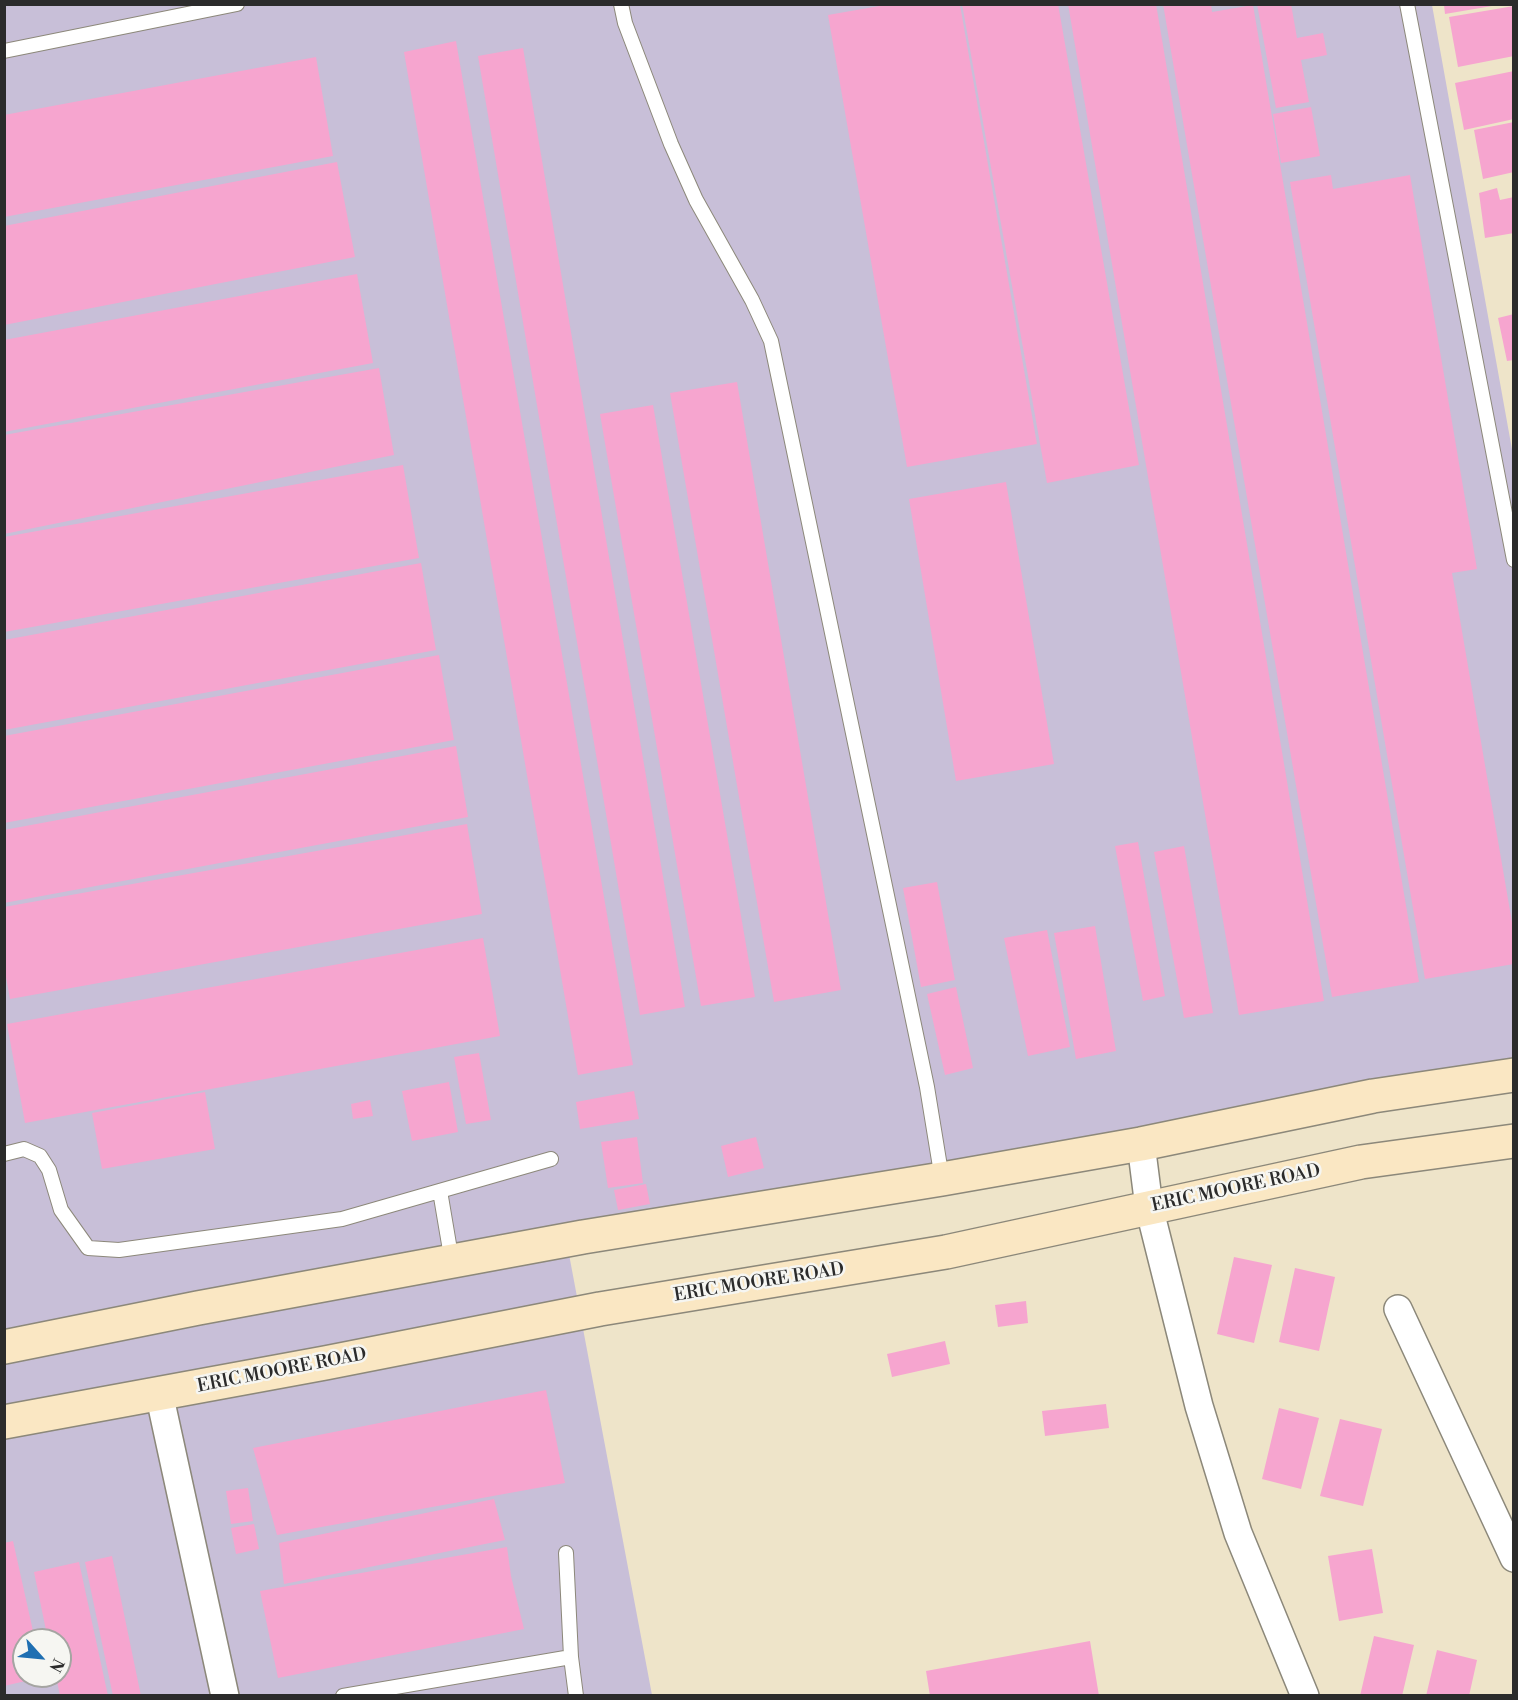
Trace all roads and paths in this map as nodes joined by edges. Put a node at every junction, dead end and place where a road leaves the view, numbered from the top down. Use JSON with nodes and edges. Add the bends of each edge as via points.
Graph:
{"nodes":[{"id":1,"x":237,"y":4,"type":"edge"},
{"id":2,"x":621,"y":4,"type":"edge"},
{"id":3,"x":1407,"y":4,"type":"edge"},
{"id":4,"x":4,"y":51,"type":"edge"},
{"id":5,"x":1514,"y":560,"type":"edge"},
{"id":6,"x":1514,"y":1076,"type":"edge"},
{"id":7,"x":1514,"y":1141,"type":"edge"},
{"id":8,"x":1141,"y":1144,"type":"junction"},
{"id":9,"x":4,"y":1154,"type":"edge"},
{"id":10,"x":551,"y":1159,"type":"dead end"},
{"id":11,"x":942,"y":1179,"type":"junction"},
{"id":12,"x":440,"y":1191,"type":"junction"},
{"id":13,"x":1149,"y":1207,"type":"junction"},
{"id":14,"x":452,"y":1262,"type":"junction"},
{"id":15,"x":1398,"y":1309,"type":"dead end"},
{"id":16,"x":4,"y":1347,"type":"edge"},
{"id":17,"x":159,"y":1393,"type":"junction"},
{"id":18,"x":4,"y":1422,"type":"edge"},
{"id":19,"x":566,"y":1553,"type":"dead end"},
{"id":20,"x":1514,"y":1558,"type":"edge"},
{"id":21,"x":571,"y":1657,"type":"junction"},
{"id":22,"x":225,"y":1695,"type":"edge"},
{"id":23,"x":343,"y":1695,"type":"edge"},
{"id":24,"x":576,"y":1695,"type":"edge"},
{"id":25,"x":1305,"y":1695,"type":"edge"}],
"edges":[{"from":1,"to":4,"type":"lane"},
{"from":2,"to":11,"type":"lane","via":[[671,144],[696,200],[771,341],[927,1087]]},
{"from":3,"to":5,"type":"lane"},
{"from":6,"to":8,"type":"street","via":[[1373,1096]]},
{"from":7,"to":13,"type":"street","name":"ERIC MOORE ROAD","via":[[1361,1162]]},
{"from":8,"to":11,"type":"street"},
{"from":8,"to":13,"type":"street"},
{"from":9,"to":12,"type":"lane","via":[[24,1149],[40,1156],[49,1170],[62,1210],[88,1248],[109,1250],[342,1219]]},
{"from":10,"to":12,"type":"lane"},
{"from":11,"to":14,"type":"street"},
{"from":12,"to":14,"type":"lane"},
{"from":13,"to":17,"type":"street","name":"ERIC MOORE ROAD","via":[[946,1252],[600,1309]]},
{"from":13,"to":25,"type":"street","via":[[1198,1406],[1235,1522]]},
{"from":14,"to":16,"type":"street"},
{"from":15,"to":20,"type":"street"},
{"from":17,"to":18,"type":"street","name":"ERIC MOORE ROAD"},
{"from":17,"to":22,"type":"street"},
{"from":19,"to":21,"type":"lane"},
{"from":21,"to":23,"type":"lane"},
{"from":21,"to":24,"type":"lane"}]}
